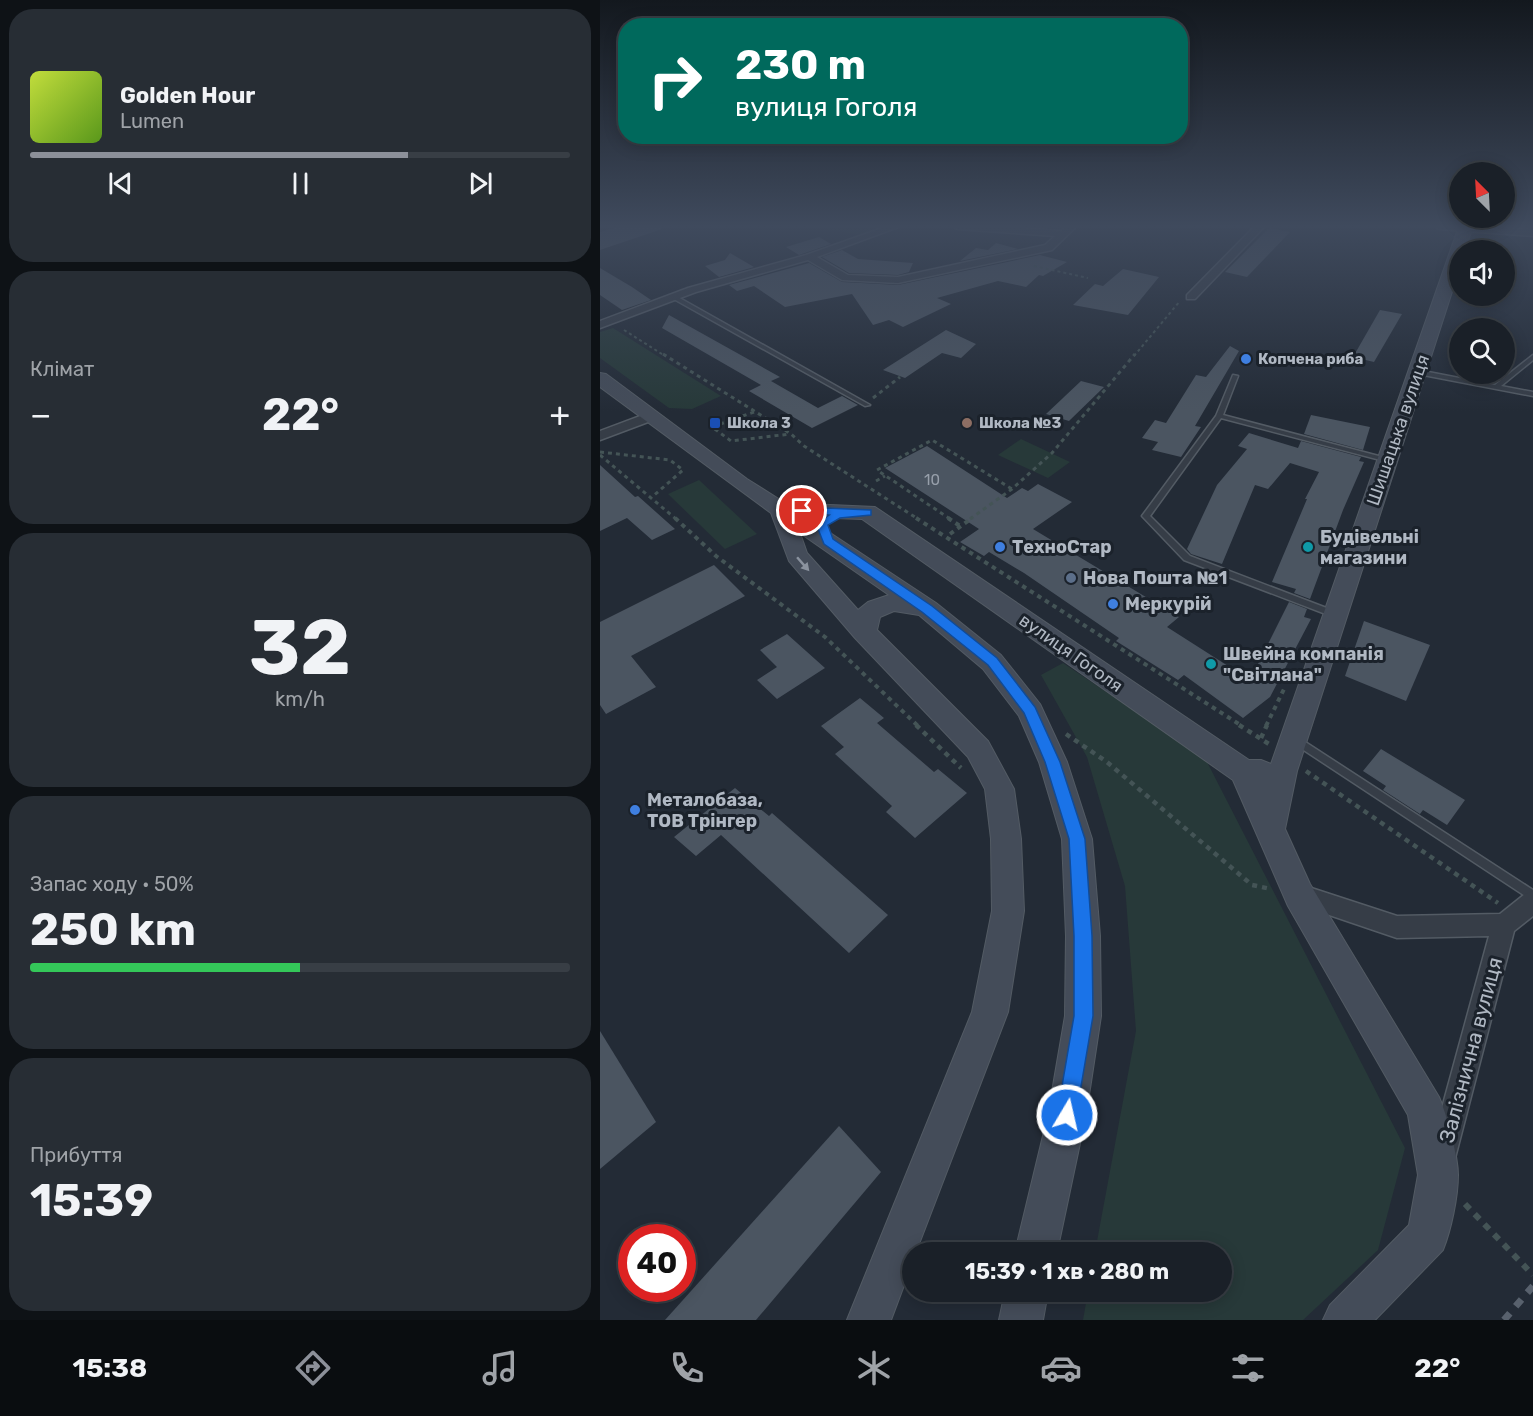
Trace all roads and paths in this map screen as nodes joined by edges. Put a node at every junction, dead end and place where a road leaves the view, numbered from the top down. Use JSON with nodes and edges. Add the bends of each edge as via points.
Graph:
{"nodes":[{"id":1,"x":703,"y":288,"type":"edge"},
{"id":2,"x":1197,"y":288,"type":"edge"},
{"id":3,"x":1446,"y":288,"type":"edge"},
{"id":4,"x":674,"y":297,"type":"junction"},
{"id":5,"x":1187,"y":297,"type":"joint"},
{"id":6,"x":605,"y":323,"type":"edge"},
{"id":7,"x":1533,"y":357,"type":"edge"},
{"id":8,"x":1418,"y":372,"type":"junction"},
{"id":9,"x":1235,"y":376,"type":"dead end"},
{"id":10,"x":900,"y":377,"type":"dead end"},
{"id":11,"x":600,"y":378,"type":"edge"},
{"id":12,"x":1496,"y":387,"type":"junction"},
{"id":13,"x":1533,"y":394,"type":"edge"},
{"id":14,"x":864,"y":403,"type":"joint"},
{"id":15,"x":755,"y":412,"type":"junction"},
{"id":16,"x":651,"y":416,"type":"junction"},
{"id":17,"x":1219,"y":416,"type":"junction"},
{"id":18,"x":790,"y":434,"type":"junction"},
{"id":19,"x":600,"y":436,"type":"edge"},
{"id":20,"x":600,"y":453,"type":"edge"},
{"id":21,"x":1388,"y":460,"type":"junction"},
{"id":22,"x":885,"y":476,"type":"junction"},
{"id":23,"x":876,"y":481,"type":"dead end"},
{"id":24,"x":1012,"y":489,"type":"junction"},
{"id":25,"x":652,"y":497,"type":"junction"},
{"id":26,"x":780,"y":510,"type":"junction"},
{"id":27,"x":867,"y":512,"type":"junction"},
{"id":28,"x":961,"y":526,"type":"junction"},
{"id":29,"x":950,"y":534,"type":"dead end"},
{"id":30,"x":828,"y":542,"type":"junction"},
{"id":31,"x":927,"y":609,"type":"junction"},
{"id":32,"x":1336,"y":615,"type":"junction"},
{"id":33,"x":864,"y":632,"type":"junction"},
{"id":34,"x":1030,"y":711,"type":"junction"},
{"id":35,"x":1288,"y":756,"type":"junction"},
{"id":36,"x":966,"y":772,"type":"dead end"},
{"id":37,"x":1244,"y":772,"type":"junction"},
{"id":38,"x":1269,"y":831,"type":"junction"},
{"id":39,"x":1299,"y":896,"type":"junction"},
{"id":40,"x":1533,"y":896,"type":"edge"},
{"id":41,"x":1518,"y":914,"type":"edge"},
{"id":42,"x":1438,"y":1175,"type":"junction"},
{"id":43,"x":1038,"y":1242,"type":"edge"},
{"id":44,"x":1533,"y":1275,"type":"edge"},
{"id":45,"x":1025,"y":1302,"type":"edge"},
{"id":46,"x":869,"y":1320,"type":"edge"},
{"id":47,"x":1021,"y":1320,"type":"edge"},
{"id":48,"x":1345,"y":1320,"type":"edge"}],
"edges":[{"from":1,"to":4,"type":"street"},
{"from":2,"to":5,"type":"street"},
{"from":3,"to":8,"type":"street","name":"Шишацька вулиця"},
{"from":4,"to":6,"type":"street"},
{"from":4,"to":14,"type":"lane"},
{"from":5,"to":24,"type":"path","via":[[1052,453]]},
{"from":6,"to":15,"type":"path"},
{"from":7,"to":12,"type":"lane"},
{"from":8,"to":12,"type":"lane"},
{"from":8,"to":21,"type":"street","name":"Шишацька вулиця"},
{"from":9,"to":17,"type":"lane"},
{"from":10,"to":14,"type":"path"},
{"from":11,"to":16,"type":"street"},
{"from":12,"to":13,"type":"lane"},
{"from":15,"to":18,"type":"path"},
{"from":15,"to":18,"type":"path","via":[[712,428],[731,441]]},
{"from":16,"to":19,"type":"street"},
{"from":16,"to":26,"type":"street"},
{"from":17,"to":21,"type":"lane"},
{"from":17,"to":32,"type":"lane","via":[[1146,516],[1187,558]]},
{"from":18,"to":35,"type":"path"},
{"from":20,"to":25,"type":"path"},
{"from":20,"to":25,"type":"path","via":[[670,460],[683,470]]},
{"from":21,"to":32,"type":"street","name":"Шишацька вулиця"},
{"from":22,"to":23,"type":"path"},
{"from":22,"to":24,"type":"path","via":[[877,470],[932,440]]},
{"from":22,"to":28,"type":"path"},
{"from":24,"to":28,"type":"path"},
{"from":25,"to":36,"type":"path","via":[[716,556],[825,637]]},
{"from":26,"to":27,"type":"street"},
{"from":26,"to":30,"type":"street"},
{"from":26,"to":33,"type":"street","one_way":true,"via":[[797,556]]},
{"from":27,"to":30,"type":"street","via":[[837,515],[822,524]]},
{"from":27,"to":37,"type":"street","name":"вулиця Гоголя"},
{"from":28,"to":29,"type":"path"},
{"from":30,"to":31,"type":"street"},
{"from":31,"to":33,"type":"street","via":[[896,601],[883,604],[869,612]]},
{"from":31,"to":34,"type":"street","via":[[992,662]]},
{"from":32,"to":35,"type":"street","name":"Шишацька вулиця"},
{"from":33,"to":46,"type":"street","via":[[978,749],[989,769],[999,789],[1006,838],[1008,911],[990,1012]]},
{"from":34,"to":39,"type":"path","via":[[1107,762],[1252,885]]},
{"from":34,"to":43,"type":"street","via":[[1053,762],[1077,839],[1083,936],[1083,1016],[1067,1115]]},
{"from":35,"to":37,"type":"street"},
{"from":35,"to":38,"type":"street","name":"Шишацька вулиця"},
{"from":35,"to":40,"type":"lane"},
{"from":35,"to":41,"type":"path"},
{"from":37,"to":38,"type":"street"},
{"from":38,"to":39,"type":"street"},
{"from":39,"to":41,"type":"street","via":[[1397,927]]},
{"from":39,"to":42,"type":"street","via":[[1426,1110]]},
{"from":41,"to":42,"type":"street","name":"Залізнична вулиця"},
{"from":42,"to":44,"type":"path"},
{"from":42,"to":48,"type":"street","via":[[1428,1235]]},
{"from":45,"to":47,"type":"street"}]}
